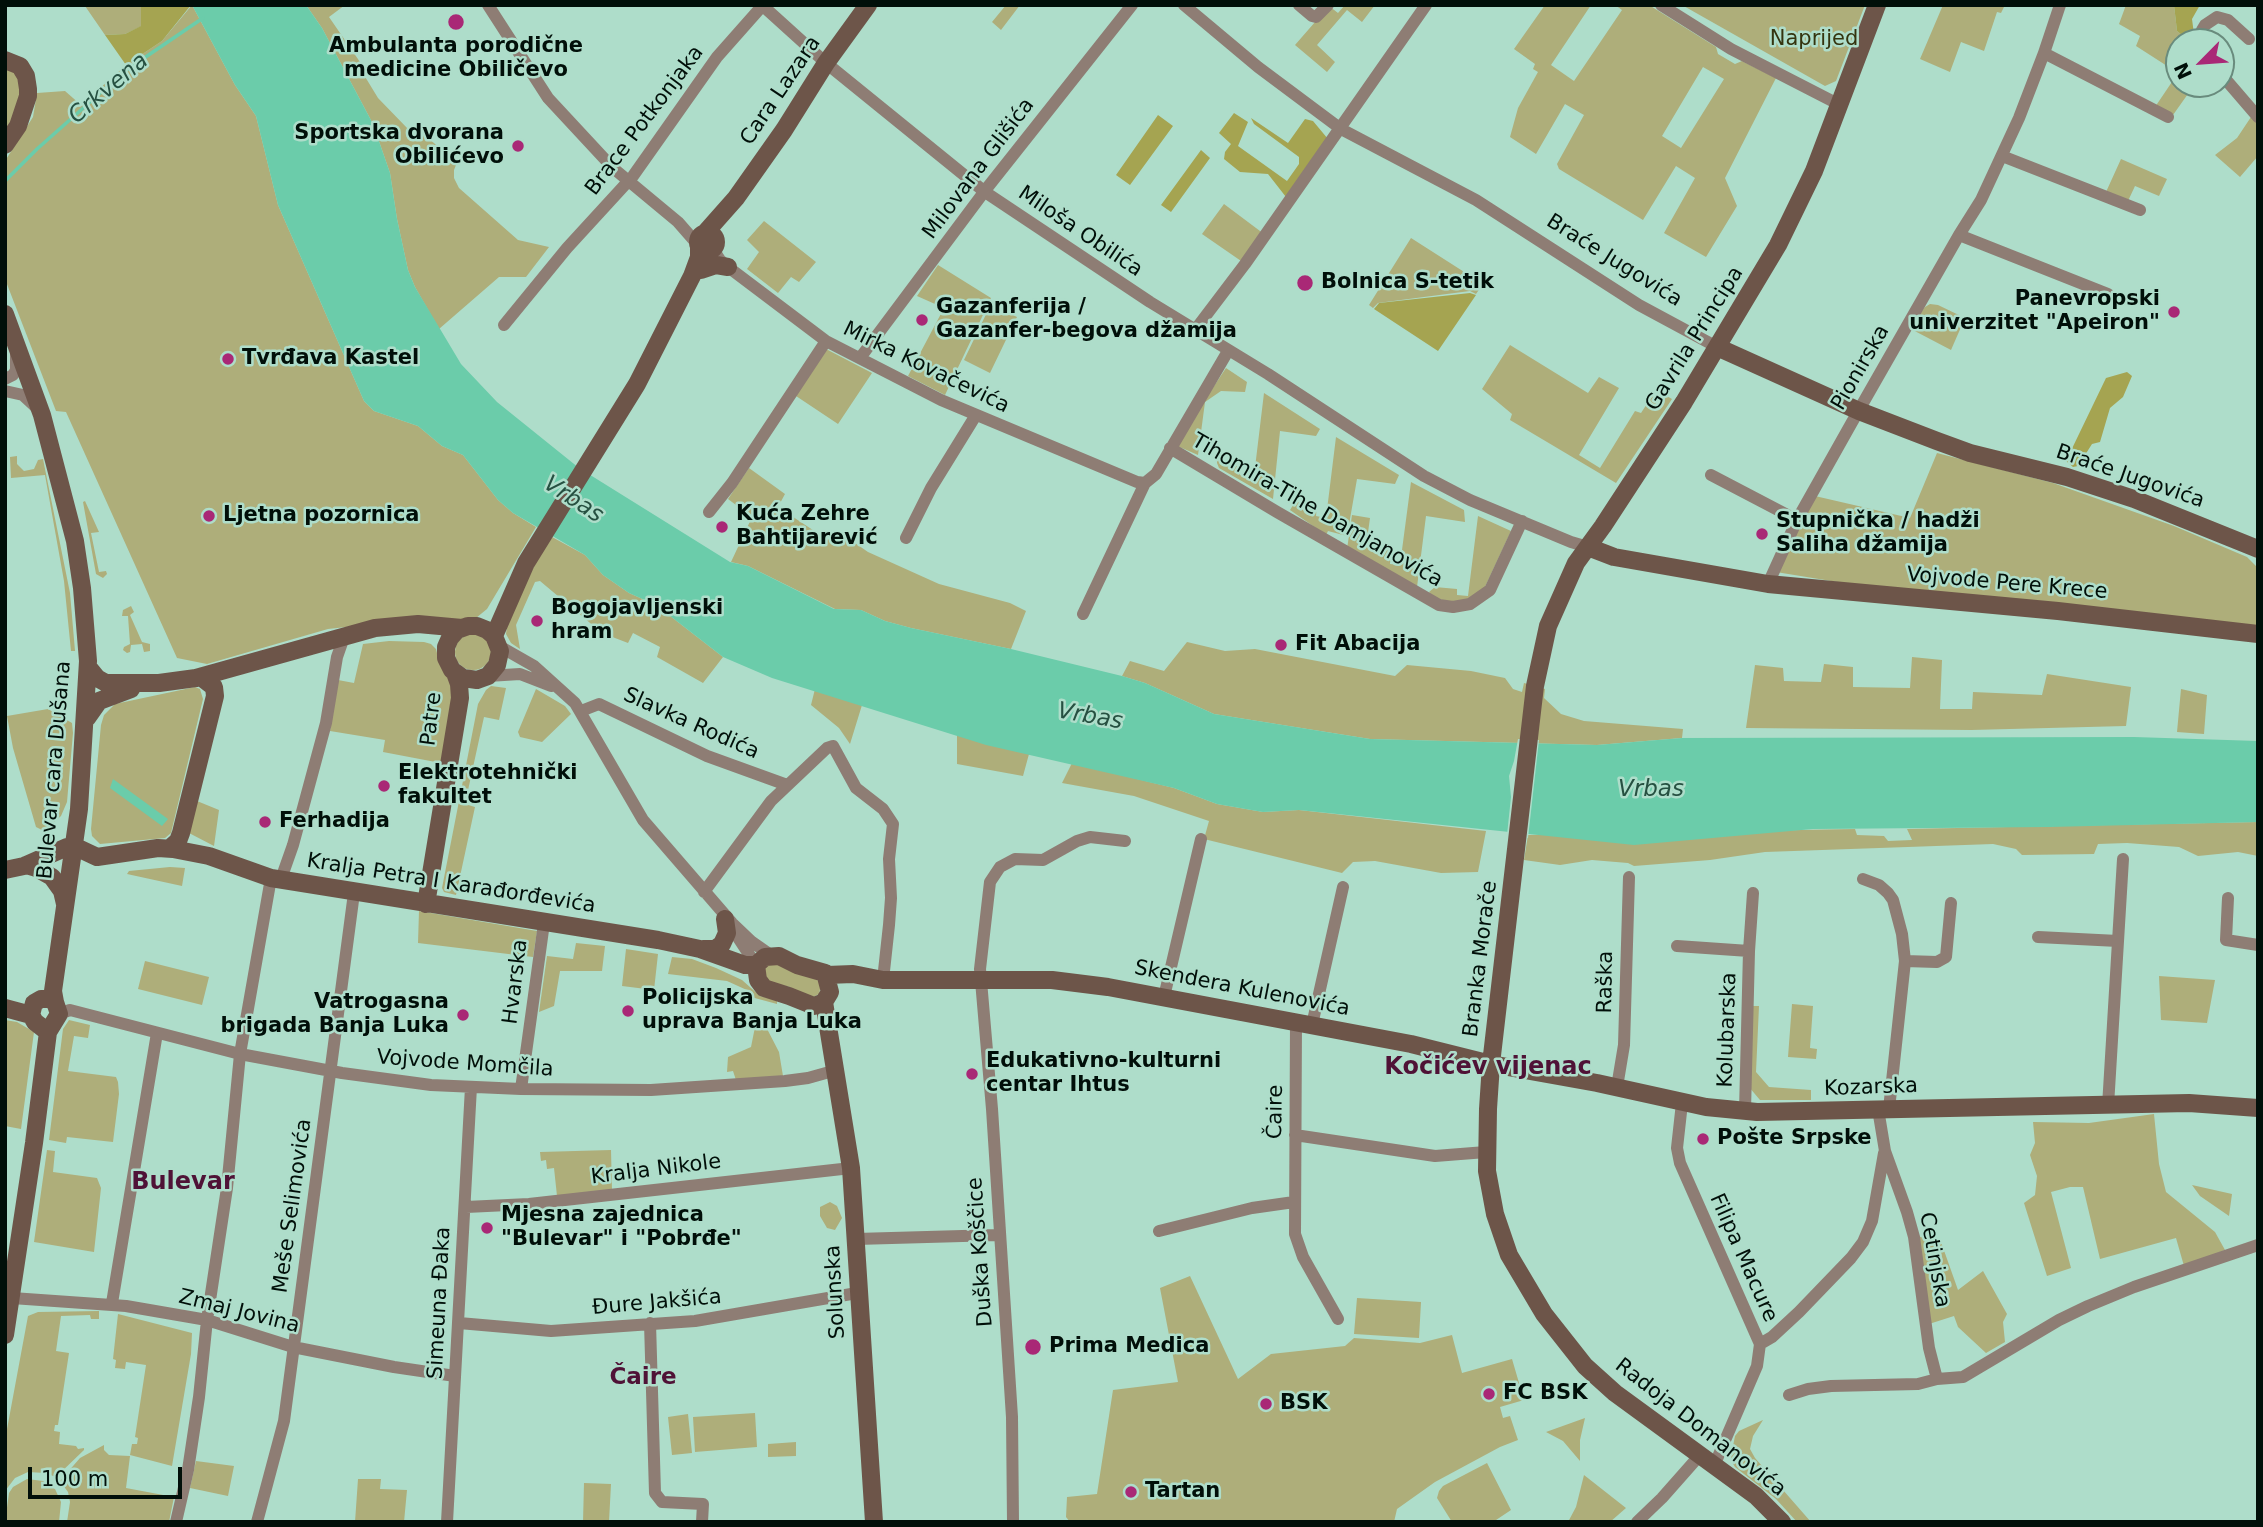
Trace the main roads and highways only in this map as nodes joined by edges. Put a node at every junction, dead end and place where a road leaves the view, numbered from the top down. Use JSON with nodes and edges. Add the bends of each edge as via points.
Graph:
{"nodes":[{"id":1,"x":1877,"y":5,"type":"edge"},
{"id":2,"x":865,"y":7,"type":"edge"},
{"id":3,"x":5,"y":60,"type":"edge"},
{"id":4,"x":5,"y":145,"type":"edge"},
{"id":5,"x":728,"y":267,"type":"road end"},
{"id":6,"x":697,"y":273,"type":"junction"},
{"id":7,"x":5,"y":314,"type":"edge"},
{"id":8,"x":1717,"y":347,"type":"junction"},
{"id":9,"x":1588,"y":547,"type":"junction"},
{"id":10,"x":2258,"y":549,"type":"edge"},
{"id":11,"x":529,"y":557,"type":"junction"},
{"id":12,"x":468,"y":627,"type":"junction"},
{"id":13,"x":2258,"y":634,"type":"edge"},
{"id":14,"x":349,"y":636,"type":"junction"},
{"id":15,"x":497,"y":641,"type":"junction"},
{"id":16,"x":249,"y":663,"type":"junction"},
{"id":17,"x":88,"y":667,"type":"junction"},
{"id":18,"x":451,"y":668,"type":"junction"},
{"id":19,"x":201,"y":677,"type":"junction"},
{"id":20,"x":482,"y":678,"type":"junction"},
{"id":21,"x":159,"y":682,"type":"junction"},
{"id":22,"x":1535,"y":686,"type":"joint"},
{"id":23,"x":215,"y":692,"type":"junction"},
{"id":24,"x":85,"y":722,"type":"junction"},
{"id":25,"x":448,"y":771,"type":"junction"},
{"id":26,"x":181,"y":833,"type":"junction"},
{"id":27,"x":75,"y":847,"type":"junction"},
{"id":28,"x":170,"y":848,"type":"junction"},
{"id":29,"x":209,"y":856,"type":"junction"},
{"id":30,"x":107,"y":857,"type":"junction"},
{"id":31,"x":26,"y":865,"type":"junction"},
{"id":32,"x":5,"y":870,"type":"edge"},
{"id":33,"x":426,"y":904,"type":"junction"},
{"id":34,"x":66,"y":906,"type":"junction"},
{"id":35,"x":724,"y":919,"type":"road end"},
{"id":36,"x":694,"y":948,"type":"junction"},
{"id":37,"x":764,"y":961,"type":"junction"},
{"id":38,"x":760,"y":985,"type":"junction"},
{"id":39,"x":827,"y":990,"type":"junction"},
{"id":40,"x":800,"y":1000,"type":"junction"},
{"id":41,"x":5,"y":1007,"type":"edge"},
{"id":42,"x":47,"y":1012,"type":"junction"},
{"id":43,"x":1491,"y":1064,"type":"junction"},
{"id":44,"x":833,"y":1067,"type":"junction"},
{"id":45,"x":2258,"y":1108,"type":"edge"},
{"id":46,"x":9,"y":1298,"type":"edge"},
{"id":47,"x":5,"y":1335,"type":"edge"},
{"id":48,"x":874,"y":1522,"type":"edge"},
{"id":49,"x":1782,"y":1522,"type":"edge"}],
"edges":[{"from":1,"to":8,"type":"main road","name":"Gavrila Principa","via":[[1814,170],[1760,278]]},
{"from":2,"to":6,"type":"main road","name":"Cara Lazara","via":[[736,198],[699,257]]},
{"from":3,"to":4,"type":"main road","via":[[20,66],[28,89],[18,125]]},
{"from":5,"to":6,"type":"main road","via":[[716,265]]},
{"from":6,"to":11,"type":"main road","name":"Cara Lazara","via":[[637,384]]},
{"from":7,"to":17,"type":"main road","name":"Bulevar cara Dušana","via":[[42,415],[77,551]]},
{"from":8,"to":9,"type":"main road","name":"Gavrila Principa"},
{"from":8,"to":10,"type":"main road","name":"Braće Jugovića","via":[[1859,411],[1970,453],[2134,499]]},
{"from":9,"to":13,"type":"main road","name":"Vojvode Pere Krece","via":[[1614,557],[1768,584]]},
{"from":9,"to":22,"type":"main road","name":"Gavrila Principa","via":[[1551,618]]},
{"from":11,"to":12,"type":"main road","name":"Patre","via":[[496,606]]},
{"from":11,"to":15,"type":"main road","name":"Patre"},
{"from":12,"to":14,"type":"main road","via":[[390,625]]},
{"from":12,"to":15,"type":"main road","via":[[484,628]]},
{"from":12,"to":18,"type":"main road","name":"Patre","via":[[448,642]]},
{"from":14,"to":16,"type":"main road"},
{"from":14,"to":18,"type":"main road","via":[[428,636]]},
{"from":15,"to":20,"type":"main road","name":"Patre","via":[[497,665]]},
{"from":16,"to":19,"type":"main road"},
{"from":16,"to":23,"type":"main road","via":[[226,677]]},
{"from":17,"to":21,"type":"main road","via":[[106,683]]},
{"from":17,"to":24,"type":"main road","name":"Bulevar cara Dušana"},
{"from":18,"to":20,"type":"main road","name":"Patre","via":[[467,680]]},
{"from":18,"to":25,"type":"main road","name":"Patre","via":[[460,698]]},
{"from":19,"to":21,"type":"main road"},
{"from":19,"to":23,"type":"main road"},
{"from":20,"to":25,"type":"main road","name":"Patre","via":[[468,700]]},
{"from":21,"to":24,"type":"main road","via":[[104,697]]},
{"from":22,"to":43,"type":"main road","name":"Branka Morače"},
{"from":23,"to":26,"type":"main road"},
{"from":24,"to":27,"type":"main road","name":"Bulevar cara Dušana"},
{"from":25,"to":33,"type":"main road","name":"Patre"},
{"from":26,"to":28,"type":"main road"},
{"from":26,"to":29,"type":"main road","name":"Kralja Petra I Karađorđevića"},
{"from":27,"to":30,"type":"main road","name":"Kralja Petra I Karađorđevića","via":[[94,857]]},
{"from":27,"to":31,"type":"main road"},
{"from":27,"to":34,"type":"main road","name":"Bulevar cara Dušana"},
{"from":28,"to":29,"type":"main road","name":"Kralja Petra I Karađorđevića"},
{"from":28,"to":30,"type":"main road","name":"Kralja Petra I Karađorđevića"},
{"from":29,"to":33,"type":"main road","name":"Kralja Petra I Karađorđevića","via":[[276,879]]},
{"from":30,"to":34,"type":"main road","name":"Bulevar cara Dušana","via":[[83,870]]},
{"from":31,"to":32,"type":"main road"},
{"from":31,"to":34,"type":"main road","via":[[52,877]]},
{"from":33,"to":36,"type":"main road","name":"Kralja Petra I Karađorđevića"},
{"from":34,"to":42,"type":"main road","name":"Bulevar cara Dušana"},
{"from":35,"to":36,"type":"main road","via":[[727,933],[722,944],[715,949]]},
{"from":36,"to":37,"type":"main road","name":"Kralja Petra I Karađorđevića","via":[[745,965]]},
{"from":36,"to":38,"type":"main road","name":"Kralja Petra I Karađorđevića"},
{"from":37,"to":38,"type":"main road","via":[[756,975]]},
{"from":37,"to":39,"type":"main road","name":"Kralja Petra I Karađorđevića","via":[[783,957],[818,969]]},
{"from":38,"to":40,"type":"main road","name":"Kralja Petra I Karađorđevića"},
{"from":39,"to":40,"type":"main road","name":"Kralja Petra I Karađorđevića","via":[[814,1006]]},
{"from":39,"to":43,"type":"main road","name":"Skendera Kulenovića","via":[[853,974],[881,979],[1052,980],[1164,996]]},
{"from":39,"to":44,"type":"main road","name":"Solunska"},
{"from":40,"to":44,"type":"main road","name":"Solunska","via":[[817,1021]]},
{"from":41,"to":42,"type":"main road"},
{"from":42,"to":46,"type":"main road","name":"Bulevar cara Dušana"},
{"from":43,"to":45,"type":"main road","name":"Kozarska","via":[[1745,1111],[2189,1103]]},
{"from":43,"to":49,"type":"main road","name":"Radoja Domanovića","via":[[1486,1152],[1491,1196],[1518,1272],[1544,1314],[1585,1366],[1615,1393],[1756,1496]]},
{"from":44,"to":48,"type":"main road","name":"Solunska","via":[[851,1168]]},
{"from":46,"to":47,"type":"main road","name":"Bulevar cara Dušana"}]}
